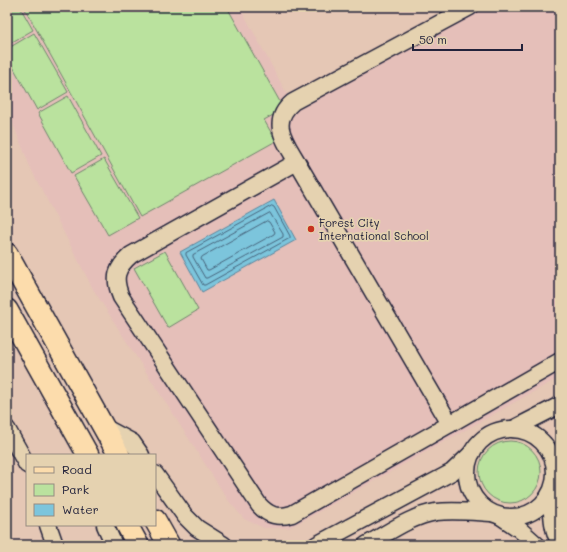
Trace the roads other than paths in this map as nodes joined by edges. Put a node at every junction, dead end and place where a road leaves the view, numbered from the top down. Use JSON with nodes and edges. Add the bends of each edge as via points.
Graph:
{"nodes":[{"id":1,"x":470,"y":7,"type":"edge"},
{"id":2,"x":297,"y":162,"type":"junction"},
{"id":3,"x":7,"y":254,"type":"edge"},
{"id":4,"x":7,"y":310,"type":"edge"},
{"id":5,"x":560,"y":361,"type":"edge"},
{"id":6,"x":560,"y":405,"type":"edge"},
{"id":7,"x":450,"y":424,"type":"junction"},
{"id":8,"x":104,"y":427,"type":"junction"},
{"id":9,"x":7,"y":429,"type":"edge"},
{"id":10,"x":513,"y":429,"type":"junction"},
{"id":11,"x":472,"y":453,"type":"junction"},
{"id":12,"x":87,"y":454,"type":"edge"},
{"id":13,"x":118,"y":454,"type":"edge"},
{"id":14,"x":140,"y":454,"type":"edge"},
{"id":15,"x":26,"y":463,"type":"edge"},
{"id":16,"x":558,"y":469,"type":"edge"},
{"id":17,"x":156,"y":475,"type":"edge"},
{"id":18,"x":551,"y":493,"type":"junction"},
{"id":19,"x":496,"y":515,"type":"junction"},
{"id":20,"x":156,"y":522,"type":"edge"},
{"id":21,"x":48,"y":526,"type":"edge"},
{"id":22,"x":105,"y":526,"type":"edge"},
{"id":23,"x":128,"y":526,"type":"edge"},
{"id":24,"x":560,"y":544,"type":"edge"},
{"id":25,"x":55,"y":545,"type":"edge"},
{"id":26,"x":114,"y":545,"type":"edge"},
{"id":27,"x":138,"y":545,"type":"edge"},
{"id":28,"x":169,"y":545,"type":"edge"},
{"id":29,"x":224,"y":545,"type":"edge"},
{"id":30,"x":316,"y":545,"type":"edge"},
{"id":31,"x":366,"y":545,"type":"edge"},
{"id":32,"x":537,"y":545,"type":"edge"}],
"edges":[{"from":1,"to":2,"type":"street","via":[[293,102],[281,118],[280,128]]},
{"from":2,"to":7,"type":"street"},
{"from":2,"to":7,"type":"street","via":[[131,255],[122,263],[117,274],[116,286],[121,297],[259,505],[274,516],[292,514]]},
{"from":3,"to":8,"type":"main road"},
{"from":4,"to":12,"type":"main road"},
{"from":5,"to":7,"type":"street"},
{"from":6,"to":10,"type":"street"},
{"from":8,"to":13,"type":"main road"},
{"from":8,"to":14,"type":"street","via":[[132,442]]},
{"from":9,"to":15,"type":"street"},
{"from":10,"to":11,"type":"street","via":[[503,430],[485,438]]},
{"from":10,"to":16,"type":"street","via":[[523,430],[540,439],[547,446]]},
{"from":11,"to":19,"type":"street","via":[[467,472],[471,491],[476,500]]},
{"from":11,"to":30,"type":"street","via":[[452,472]]},
{"from":16,"to":18,"type":"street"},
{"from":17,"to":29,"type":"street","via":[[185,516],[197,528]]},
{"from":18,"to":19,"type":"street","via":[[545,502],[530,514],[510,518]]},
{"from":18,"to":24,"type":"street","via":[[552,517]]},
{"from":19,"to":31,"type":"street","via":[[463,511],[435,512],[415,519]]},
{"from":19,"to":32,"type":"street","via":[[519,529]]},
{"from":20,"to":28,"type":"main road"},
{"from":21,"to":25,"type":"street"},
{"from":22,"to":26,"type":"street"},
{"from":23,"to":27,"type":"main road"}]}
